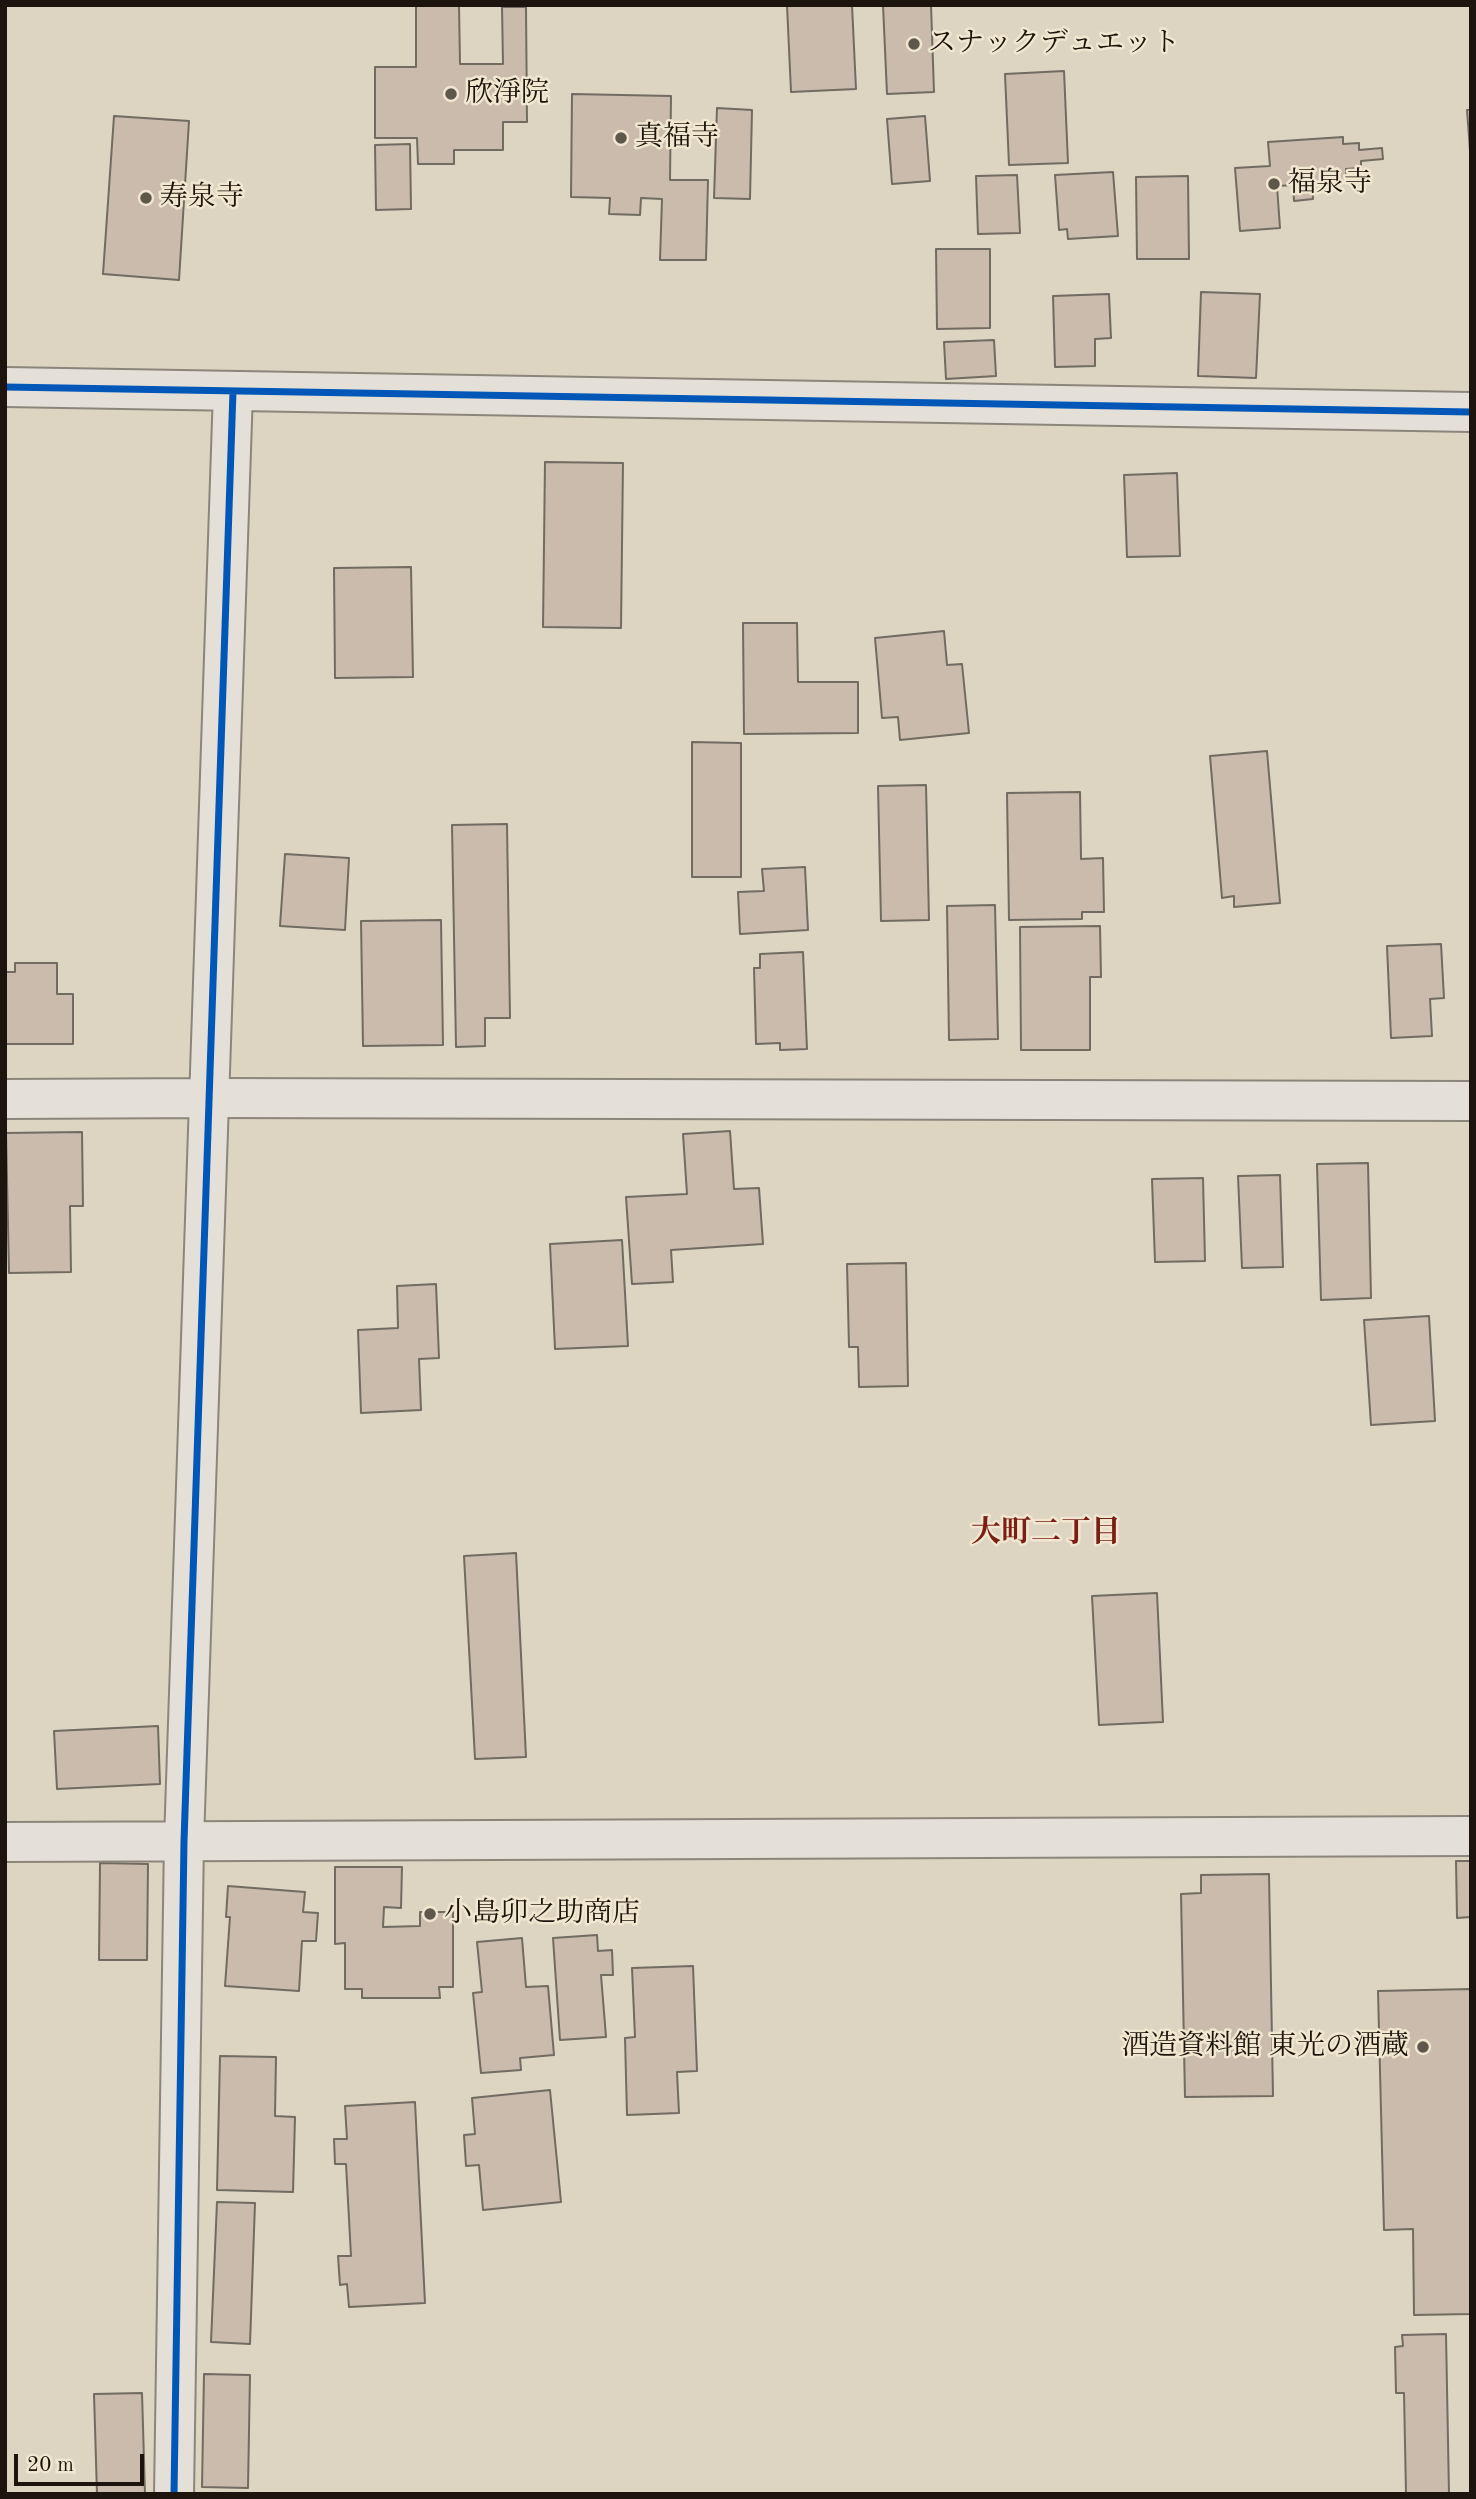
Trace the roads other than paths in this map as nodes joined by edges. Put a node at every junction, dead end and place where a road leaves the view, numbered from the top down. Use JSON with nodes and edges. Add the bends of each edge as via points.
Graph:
{"nodes":[{"id":1,"x":5,"y":387,"type":"edge"},
{"id":2,"x":233,"y":391,"type":"junction"},
{"id":3,"x":1471,"y":412,"type":"edge"},
{"id":4,"x":210,"y":1098,"type":"junction"},
{"id":5,"x":5,"y":1099,"type":"edge"},
{"id":6,"x":1471,"y":1101,"type":"edge"},
{"id":7,"x":1471,"y":1836,"type":"edge"},
{"id":8,"x":184,"y":1841,"type":"junction"},
{"id":9,"x":5,"y":1842,"type":"edge"},
{"id":10,"x":174,"y":2494,"type":"edge"}],
"edges":[{"from":1,"to":2,"type":"street"},
{"from":2,"to":3,"type":"street"},
{"from":2,"to":4,"type":"street"},
{"from":4,"to":5,"type":"street"},
{"from":4,"to":6,"type":"street"},
{"from":4,"to":8,"type":"street"},
{"from":7,"to":8,"type":"street"},
{"from":8,"to":9,"type":"street"},
{"from":8,"to":10,"type":"street"}]}
